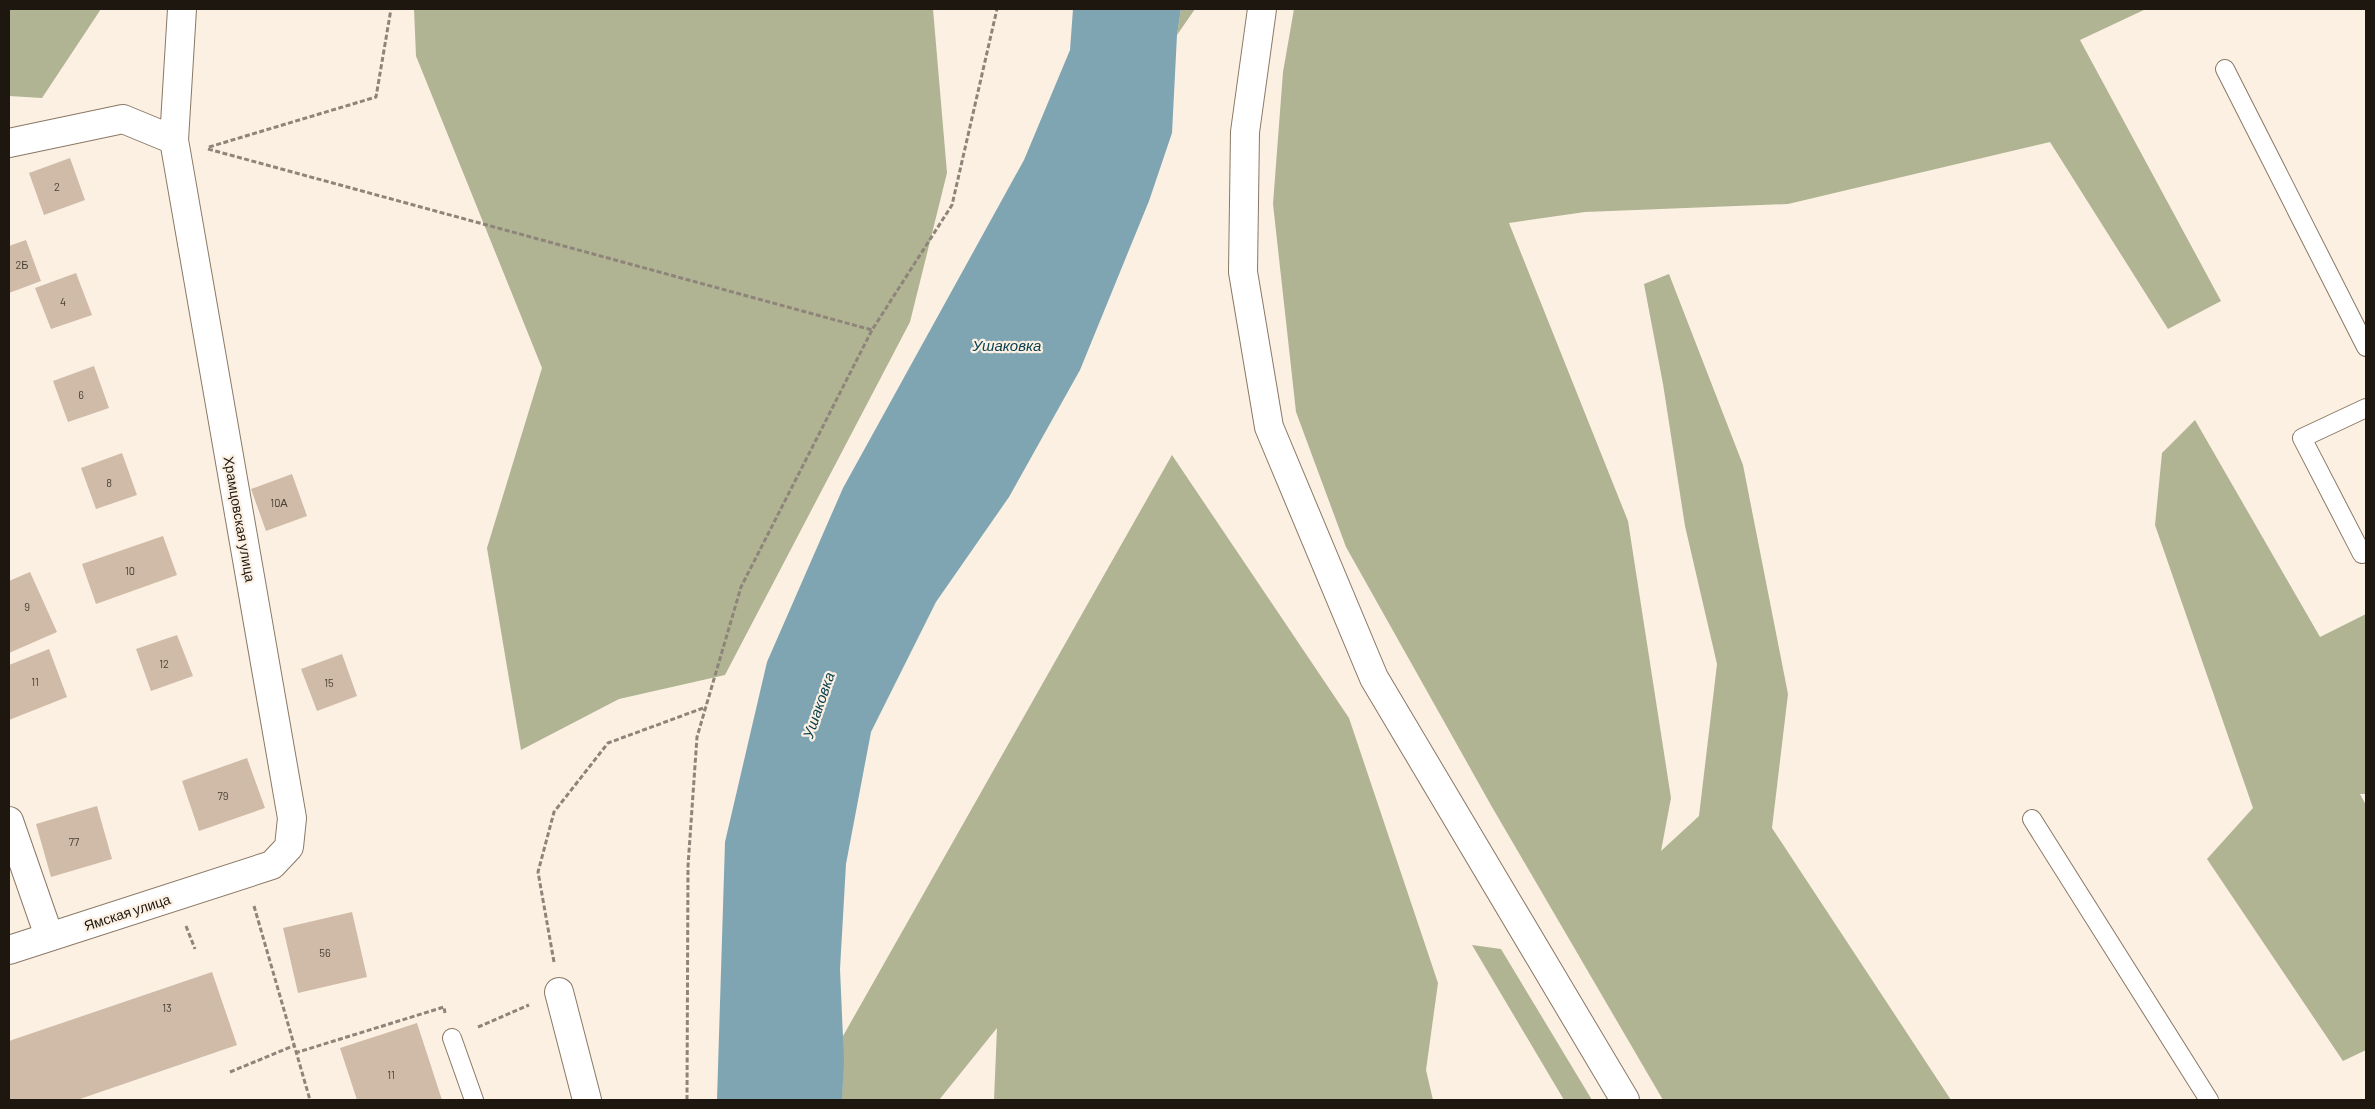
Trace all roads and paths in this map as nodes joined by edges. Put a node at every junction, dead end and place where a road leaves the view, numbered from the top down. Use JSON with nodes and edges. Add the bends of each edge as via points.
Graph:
{"nodes":[{"id":1,"x":182,"y":9,"type":"edge"},
{"id":2,"x":391,"y":9,"type":"edge"},
{"id":3,"x":997,"y":9,"type":"edge"},
{"id":4,"x":1262,"y":9,"type":"edge"},
{"id":5,"x":2225,"y":69,"type":"dead end"},
{"id":6,"x":174,"y":140,"type":"junction"},
{"id":7,"x":9,"y":143,"type":"edge"},
{"id":8,"x":872,"y":330,"type":"junction"},
{"id":9,"x":2366,"y":347,"type":"edge"},
{"id":10,"x":2366,"y":408,"type":"edge"},
{"id":11,"x":2366,"y":552,"type":"edge"},
{"id":12,"x":706,"y":707,"type":"junction"},
{"id":13,"x":2032,"y":819,"type":"dead end"},
{"id":14,"x":12,"y":832,"type":"edge"},
{"id":15,"x":245,"y":874,"type":"junction"},
{"id":16,"x":49,"y":936,"type":"junction"},
{"id":17,"x":9,"y":950,"type":"edge"},
{"id":18,"x":559,"y":992,"type":"junction"},
{"id":19,"x":452,"y":1038,"type":"junction"},
{"id":20,"x":293,"y":1046,"type":"junction"},
{"id":21,"x":295,"y":1053,"type":"junction"},
{"id":22,"x":230,"y":1072,"type":"dead end"},
{"id":23,"x":310,"y":1100,"type":"edge"},
{"id":24,"x":474,"y":1100,"type":"edge"},
{"id":25,"x":586,"y":1100,"type":"edge"},
{"id":26,"x":687,"y":1100,"type":"edge"},
{"id":27,"x":1625,"y":1100,"type":"edge"},
{"id":28,"x":2209,"y":1100,"type":"edge"}],
"edges":[{"from":1,"to":6,"type":"street","name":"Храмцовская улица"},
{"from":2,"to":8,"type":"path","via":[[376,97],[203,148]]},
{"from":3,"to":8,"type":"path","via":[[952,205]]},
{"from":4,"to":27,"type":"street","via":[[1245,132],[1243,272],[1269,427],[1374,678]]},
{"from":5,"to":9,"type":"lane"},
{"from":6,"to":7,"type":"street","via":[[123,119]]},
{"from":6,"to":15,"type":"street","name":"Храмцовская улица","via":[[292,818],[289,847],[272,865]]},
{"from":8,"to":12,"type":"path","via":[[741,588]]},
{"from":10,"to":11,"type":"lane","via":[[2302,438],[2362,554]]},
{"from":12,"to":18,"type":"path","via":[[608,743],[554,812],[538,872]]},
{"from":12,"to":26,"type":"path","via":[[697,737],[688,866]]},
{"from":13,"to":28,"type":"lane"},
{"from":14,"to":16,"type":"street"},
{"from":15,"to":16,"type":"street","name":"Ямская улица"},
{"from":15,"to":20,"type":"path"},
{"from":16,"to":17,"type":"street","name":"Ямская улица"},
{"from":18,"to":19,"type":"path"},
{"from":18,"to":25,"type":"street"},
{"from":19,"to":21,"type":"path","via":[[444,1007]]},
{"from":19,"to":24,"type":"lane"},
{"from":20,"to":21,"type":"path"},
{"from":20,"to":22,"type":"path"},
{"from":21,"to":23,"type":"path"}]}
